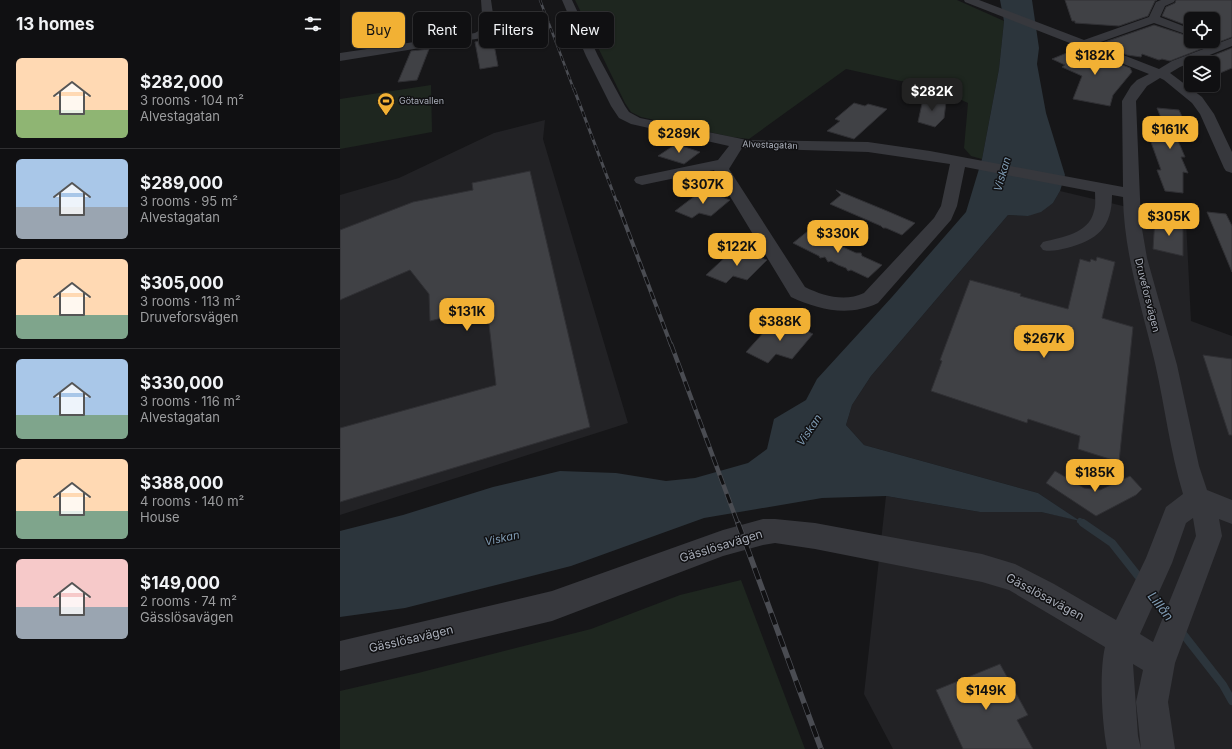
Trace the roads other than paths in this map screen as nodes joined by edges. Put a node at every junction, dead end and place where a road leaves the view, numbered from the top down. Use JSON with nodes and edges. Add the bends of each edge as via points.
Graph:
{"nodes":[{"id":1,"x":486,"y":0,"type":"edge"},
{"id":2,"x":567,"y":0,"type":"edge"},
{"id":3,"x":969,"y":0,"type":"edge"},
{"id":4,"x":1170,"y":0,"type":"edge"},
{"id":5,"x":1154,"y":19,"type":"junction"},
{"id":6,"x":1184,"y":30,"type":"edge"},
{"id":7,"x":1223,"y":42,"type":"edge"},
{"id":8,"x":1084,"y":44,"type":"junction"},
{"id":9,"x":340,"y":57,"type":"edge"},
{"id":10,"x":1161,"y":73,"type":"junction"},
{"id":11,"x":738,"y":144,"type":"junction"},
{"id":12,"x":967,"y":162,"type":"junction"},
{"id":13,"x":723,"y":164,"type":"junction"},
{"id":14,"x":1232,"y":168,"type":"edge"},
{"id":15,"x":642,"y":180,"type":"dead end"},
{"id":16,"x":1104,"y":189,"type":"junction"},
{"id":17,"x":1132,"y":194,"type":"junction"},
{"id":18,"x":1048,"y":246,"type":"dead end"},
{"id":19,"x":1197,"y":498,"type":"junction"},
{"id":20,"x":1232,"y":512,"type":"edge"},
{"id":21,"x":1122,"y":640,"type":"junction"},
{"id":22,"x":1165,"y":651,"type":"junction"},
{"id":23,"x":340,"y":656,"type":"edge"},
{"id":24,"x":1124,"y":749,"type":"edge"},
{"id":25,"x":1158,"y":749,"type":"edge"}],
"edges":[{"from":1,"to":9,"type":"street","via":[[489,28],[478,36]]},
{"from":2,"to":11,"type":"street","name":"Alvestagatan","via":[[592,56],[624,115],[636,121]]},
{"from":3,"to":8,"type":"street"},
{"from":4,"to":5,"type":"street","via":[[1160,4]]},
{"from":5,"to":6,"type":"street"},
{"from":5,"to":8,"type":"street"},
{"from":7,"to":10,"type":"street","name":"Druveforsvägen"},
{"from":8,"to":10,"type":"street"},
{"from":10,"to":14,"type":"street","via":[[1197,100],[1207,114]]},
{"from":10,"to":17,"type":"street","name":"Druveforsvägen","via":[[1142,83],[1129,101]]},
{"from":11,"to":12,"type":"street","name":"Alvestagatan","via":[[868,147]]},
{"from":11,"to":13,"type":"street"},
{"from":12,"to":13,"type":"street","via":[[942,220],[871,298],[856,304],[826,302],[798,292],[720,170]]},
{"from":12,"to":16,"type":"street","name":"Alvestagatan"},
{"from":13,"to":15,"type":"street"},
{"from":16,"to":17,"type":"street"},
{"from":16,"to":18,"type":"street","via":[[1103,211],[1095,227],[1082,238]]},
{"from":17,"to":19,"type":"street","name":"Druveforsvägen","via":[[1132,223],[1138,258],[1166,365],[1187,466]]},
{"from":19,"to":20,"type":"street"},
{"from":19,"to":21,"type":"street","via":[[1175,516],[1158,563]]},
{"from":19,"to":22,"type":"street","name":"Druveforsvägen","via":[[1206,518],[1209,536]]},
{"from":21,"to":22,"type":"street","name":"Gässlösavägen"},
{"from":21,"to":23,"type":"street","name":"Gässlösavägen","via":[[1021,582],[982,568],[815,536],[775,531],[723,543],[552,606]]},
{"from":21,"to":24,"type":"street","via":[[1118,657],[1118,682]]},
{"from":22,"to":25,"type":"street","name":"Druveforsvägen","via":[[1152,702]]}]}
